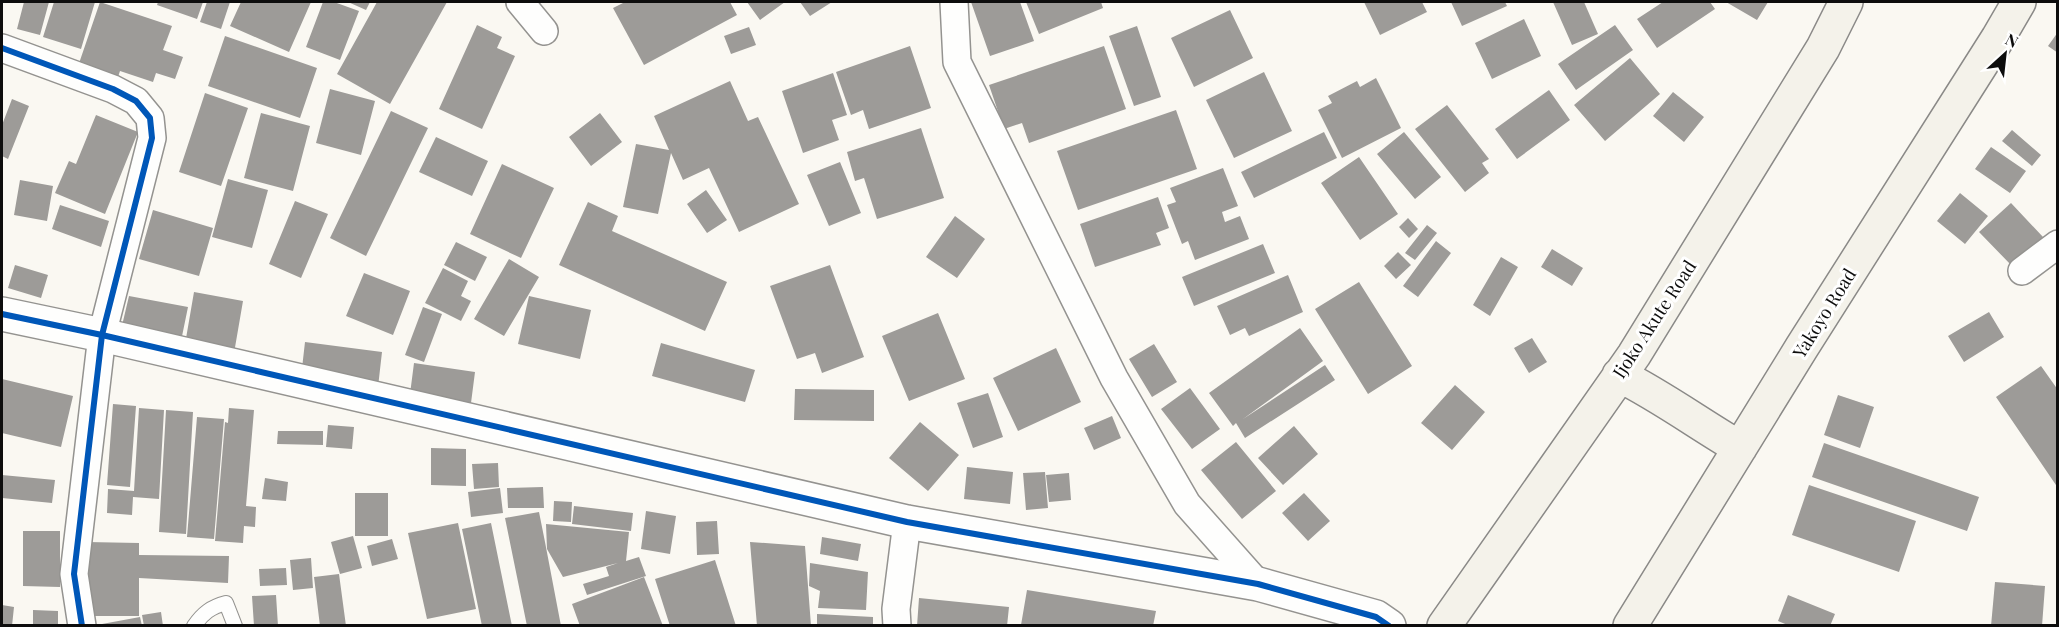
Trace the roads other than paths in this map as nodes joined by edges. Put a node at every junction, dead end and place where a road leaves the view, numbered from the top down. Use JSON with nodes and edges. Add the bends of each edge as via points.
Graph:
{"nodes":[{"id":1,"x":520,"y":2,"type":"edge"},
{"id":2,"x":954,"y":2,"type":"edge"},
{"id":3,"x":1846,"y":2,"type":"edge"},
{"id":4,"x":2019,"y":2,"type":"edge"},
{"id":5,"x":544,"y":31,"type":"dead end"},
{"id":6,"x":2,"y":48,"type":"edge"},
{"id":7,"x":2058,"y":244,"type":"edge"},
{"id":8,"x":2022,"y":271,"type":"dead end"},
{"id":9,"x":2,"y":314,"type":"edge"},
{"id":10,"x":102,"y":335,"type":"junction"},
{"id":11,"x":1619,"y":375,"type":"junction"},
{"id":12,"x":1740,"y":448,"type":"junction"},
{"id":13,"x":907,"y":522,"type":"junction"},
{"id":14,"x":1258,"y":584,"type":"junction"},
{"id":15,"x":82,"y":626,"type":"edge"},
{"id":16,"x":194,"y":626,"type":"edge"},
{"id":17,"x":235,"y":626,"type":"edge"},
{"id":18,"x":897,"y":626,"type":"edge"},
{"id":19,"x":1389,"y":626,"type":"edge"},
{"id":20,"x":1444,"y":626,"type":"edge"},
{"id":21,"x":1630,"y":626,"type":"edge"}],
"edges":[{"from":1,"to":5,"type":"street"},
{"from":2,"to":14,"type":"street","via":[[957,62],[1114,378],[1187,504]]},
{"from":3,"to":11,"type":"main road","name":"Ijoko Akute Road","via":[[1823,48]]},
{"from":4,"to":12,"type":"main road","name":"Yakoyo Road"},
{"from":6,"to":10,"type":"street","via":[[114,89],[136,101],[150,118],[152,138]]},
{"from":7,"to":8,"type":"street"},
{"from":9,"to":10,"type":"street"},
{"from":10,"to":13,"type":"street"},
{"from":10,"to":15,"type":"street","via":[[74,574]]},
{"from":11,"to":12,"type":"main road"},
{"from":11,"to":20,"type":"main road","name":"Ijoko Akute Road"},
{"from":12,"to":21,"type":"main road","name":"Yakoyo Road"},
{"from":13,"to":14,"type":"street"},
{"from":13,"to":18,"type":"street"},
{"from":14,"to":19,"type":"street","via":[[1376,617]]},
{"from":16,"to":17,"type":"lane","via":[[203,613],[226,603]]}]}
